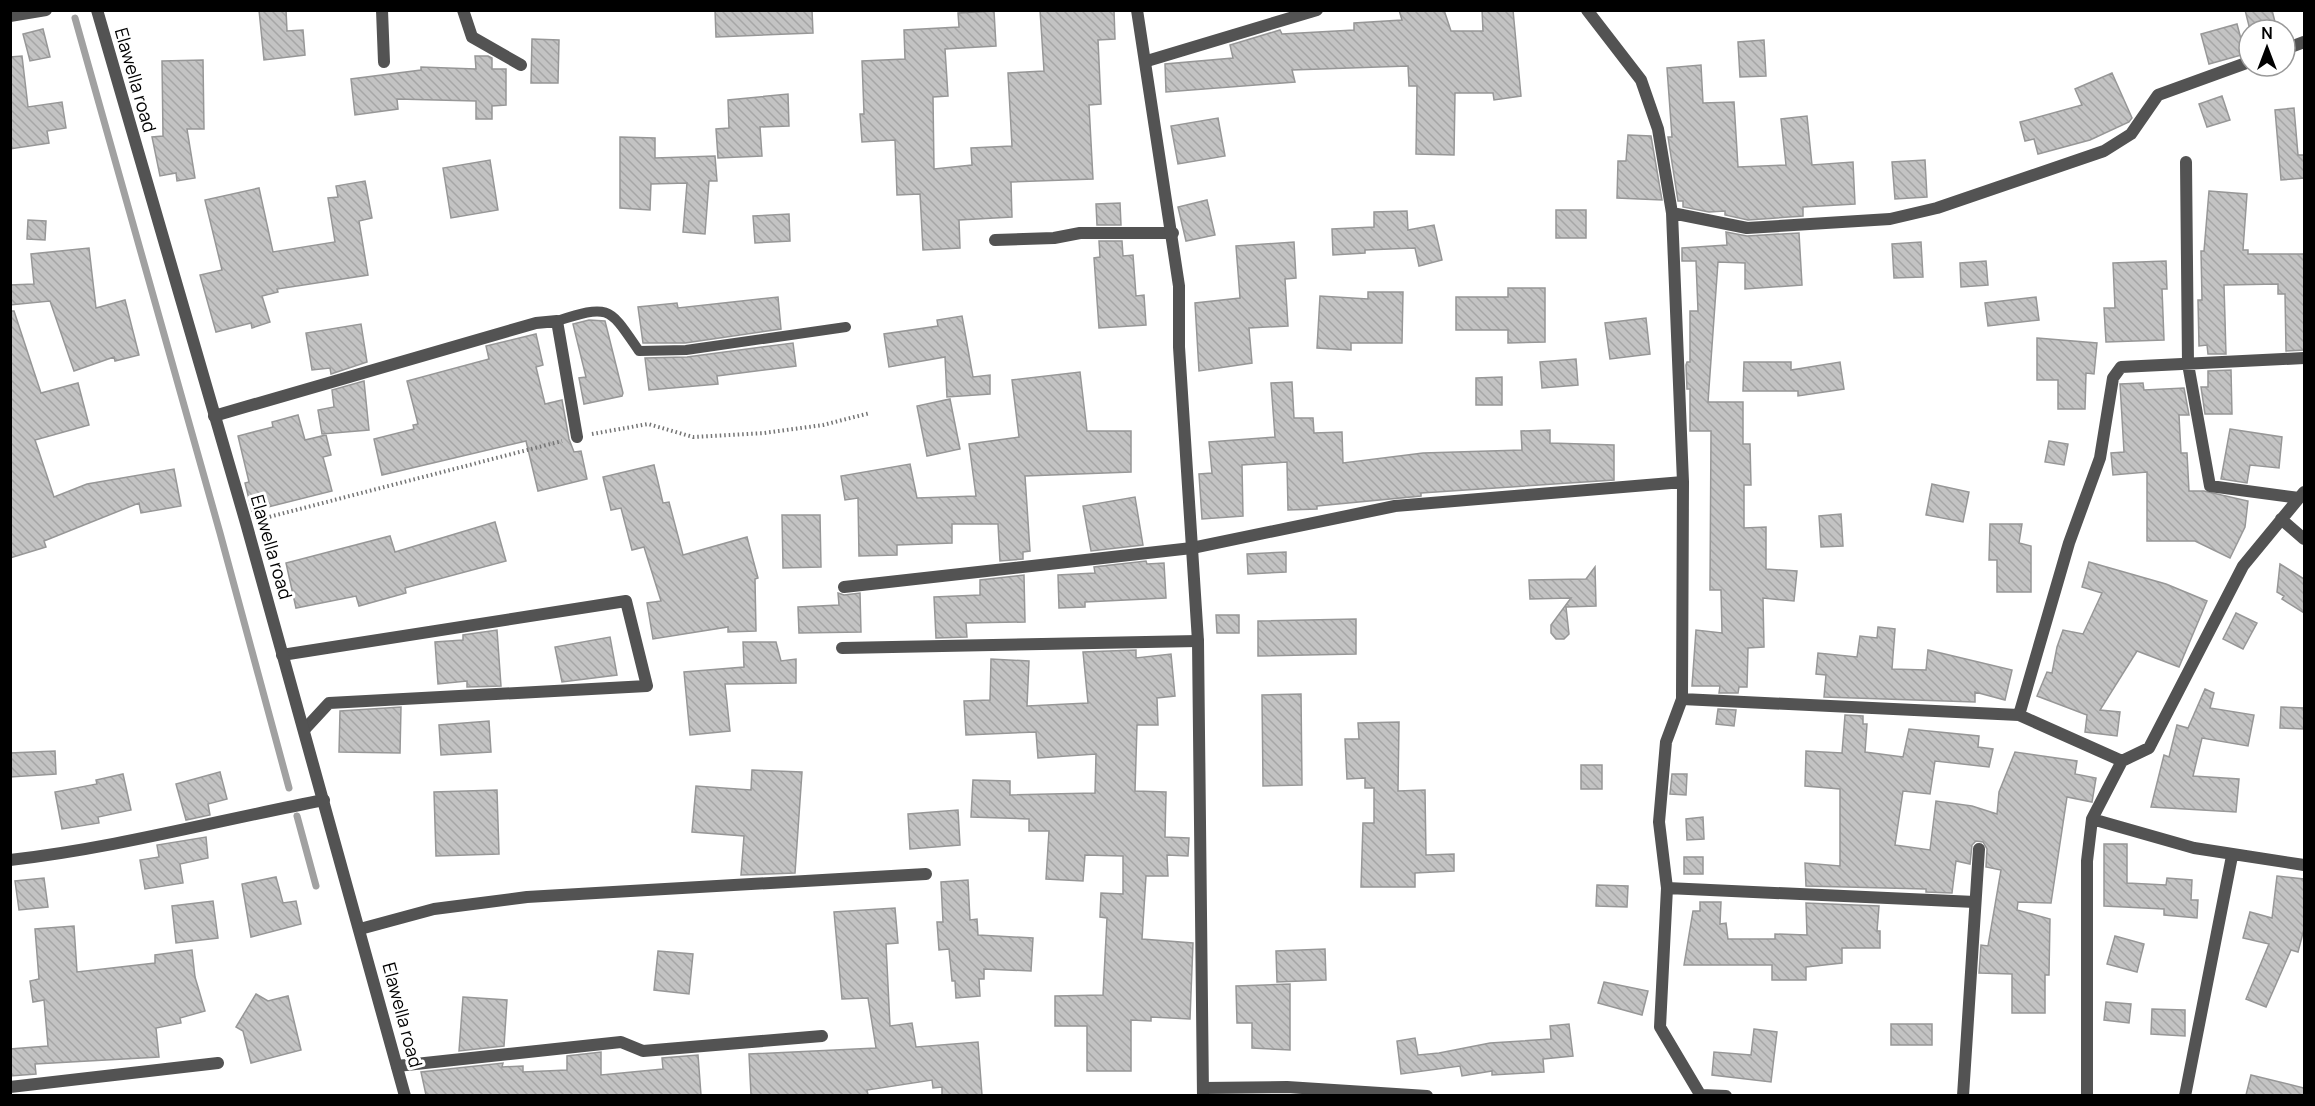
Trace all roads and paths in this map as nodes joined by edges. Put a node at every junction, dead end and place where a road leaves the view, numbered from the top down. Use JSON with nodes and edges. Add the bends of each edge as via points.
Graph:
{"nodes":[{"id":1,"x":96,"y":10,"type":"edge"},
{"id":2,"x":382,"y":10,"type":"edge"},
{"id":3,"x":464,"y":10,"type":"edge"},
{"id":4,"x":1137,"y":10,"type":"edge"},
{"id":5,"x":1317,"y":10,"type":"edge"},
{"id":6,"x":1587,"y":10,"type":"edge"},
{"id":7,"x":46,"y":11,"type":"edge"},
{"id":8,"x":10,"y":16,"type":"edge"},
{"id":9,"x":1146,"y":61,"type":"junction"},
{"id":10,"x":384,"y":63,"type":"dead end"},
{"id":11,"x":521,"y":65,"type":"dead end"},
{"id":12,"x":2237,"y":66,"type":"edge"},
{"id":13,"x":2186,"y":162,"type":"dead end"},
{"id":14,"x":1672,"y":213,"type":"junction"},
{"id":15,"x":1173,"y":233,"type":"junction"},
{"id":16,"x":995,"y":240,"type":"dead end"},
{"id":17,"x":557,"y":321,"type":"junction"},
{"id":18,"x":846,"y":327,"type":"dead end"},
{"id":19,"x":2304,"y":358,"type":"edge"},
{"id":20,"x":2188,"y":364,"type":"junction"},
{"id":21,"x":870,"y":413,"type":"dead end"},
{"id":22,"x":214,"y":416,"type":"junction"},
{"id":23,"x":577,"y":437,"type":"junction"},
{"id":24,"x":1683,"y":482,"type":"junction"},
{"id":25,"x":2302,"y":495,"type":"edge"},
{"id":26,"x":2281,"y":519,"type":"junction"},
{"id":27,"x":246,"y":523,"type":"junction"},
{"id":28,"x":2304,"y":539,"type":"edge"},
{"id":29,"x":1192,"y":548,"type":"junction"},
{"id":30,"x":844,"y":586,"type":"dead end"},
{"id":31,"x":1198,"y":641,"type":"junction"},
{"id":32,"x":842,"y":648,"type":"dead end"},
{"id":33,"x":282,"y":655,"type":"junction"},
{"id":34,"x":1682,"y":699,"type":"junction"},
{"id":35,"x":2019,"y":715,"type":"junction"},
{"id":36,"x":304,"y":730,"type":"junction"},
{"id":37,"x":2122,"y":760,"type":"junction"},
{"id":38,"x":324,"y":800,"type":"junction"},
{"id":39,"x":2092,"y":819,"type":"junction"},
{"id":40,"x":1979,"y":849,"type":"dead end"},
{"id":41,"x":2232,"y":856,"type":"junction"},
{"id":42,"x":10,"y":860,"type":"edge"},
{"id":43,"x":2304,"y":865,"type":"edge"},
{"id":44,"x":926,"y":874,"type":"dead end"},
{"id":45,"x":1668,"y":888,"type":"junction"},
{"id":46,"x":1975,"y":902,"type":"junction"},
{"id":47,"x":360,"y":929,"type":"junction"},
{"id":48,"x":822,"y":1035,"type":"dead end"},
{"id":49,"x":218,"y":1063,"type":"dead end"},
{"id":50,"x":397,"y":1066,"type":"junction"},
{"id":51,"x":10,"y":1087,"type":"edge"},
{"id":52,"x":1203,"y":1092,"type":"edge"},
{"id":53,"x":405,"y":1095,"type":"edge"},
{"id":54,"x":1427,"y":1095,"type":"edge"},
{"id":55,"x":1701,"y":1095,"type":"edge"},
{"id":56,"x":1726,"y":1095,"type":"edge"},
{"id":57,"x":1963,"y":1095,"type":"edge"},
{"id":58,"x":2087,"y":1095,"type":"edge"},
{"id":59,"x":2185,"y":1095,"type":"edge"}],
"edges":[{"from":1,"to":22,"type":"street","name":"Elawella road"},
{"from":2,"to":10,"type":"street"},
{"from":3,"to":11,"type":"street","via":[[472,37]]},
{"from":4,"to":9,"type":"street"},
{"from":5,"to":9,"type":"street"},
{"from":6,"to":14,"type":"street","via":[[1641,80],[1658,129]]},
{"from":7,"to":8,"type":"street"},
{"from":9,"to":15,"type":"street"},
{"from":12,"to":14,"type":"street","via":[[2158,95],[2131,134],[2104,151],[1937,208],[1890,219],[1747,228]]},
{"from":13,"to":20,"type":"street"},
{"from":14,"to":24,"type":"street"},
{"from":15,"to":16,"type":"street","via":[[1080,233]]},
{"from":15,"to":29,"type":"street"},
{"from":17,"to":18,"type":"lane","via":[[593,309],[617,318],[639,351],[686,350]]},
{"from":17,"to":22,"type":"street","via":[[536,323]]},
{"from":17,"to":23,"type":"street"},
{"from":19,"to":20,"type":"street"},
{"from":20,"to":25,"type":"street","via":[[2210,486]]},
{"from":20,"to":35,"type":"street","via":[[2121,367],[2113,378],[2100,458],[2069,543]]},
{"from":21,"to":23,"type":"path","via":[[823,425],[764,433],[693,437],[648,424]]},
{"from":22,"to":27,"type":"street","name":"Elawella road"},
{"from":23,"to":27,"type":"path"},
{"from":24,"to":29,"type":"street","via":[[1395,506]]},
{"from":24,"to":34,"type":"street"},
{"from":25,"to":26,"type":"street"},
{"from":26,"to":28,"type":"street"},
{"from":26,"to":37,"type":"street","via":[[2243,566],[2149,748]]},
{"from":27,"to":33,"type":"street","name":"Elawella road"},
{"from":29,"to":30,"type":"street"},
{"from":29,"to":31,"type":"street"},
{"from":31,"to":32,"type":"street"},
{"from":31,"to":52,"type":"street"},
{"from":33,"to":36,"type":"street","name":"Elawella road"},
{"from":33,"to":36,"type":"street","via":[[626,601],[647,686],[329,703]]},
{"from":34,"to":35,"type":"street"},
{"from":34,"to":45,"type":"street","via":[[1666,742],[1659,822]]},
{"from":35,"to":37,"type":"street"},
{"from":36,"to":38,"type":"street","name":"Elawella road"},
{"from":37,"to":39,"type":"street"},
{"from":38,"to":42,"type":"street","via":[[69,854]]},
{"from":38,"to":47,"type":"street","name":"Elawella road"},
{"from":39,"to":41,"type":"street"},
{"from":39,"to":58,"type":"street","via":[[2087,861]]},
{"from":40,"to":46,"type":"street"},
{"from":41,"to":43,"type":"street"},
{"from":41,"to":59,"type":"street"},
{"from":44,"to":47,"type":"street","via":[[527,897],[434,909]]},
{"from":45,"to":46,"type":"street"},
{"from":45,"to":55,"type":"street","via":[[1660,1027]]},
{"from":46,"to":57,"type":"street"},
{"from":47,"to":50,"type":"street","name":"Elawella road"},
{"from":48,"to":50,"type":"street","via":[[643,1051],[621,1042]]},
{"from":49,"to":51,"type":"street"},
{"from":50,"to":53,"type":"street","name":"Elawella road"},
{"from":52,"to":54,"type":"street","via":[[1287,1087]]},
{"from":55,"to":56,"type":"street"}]}
